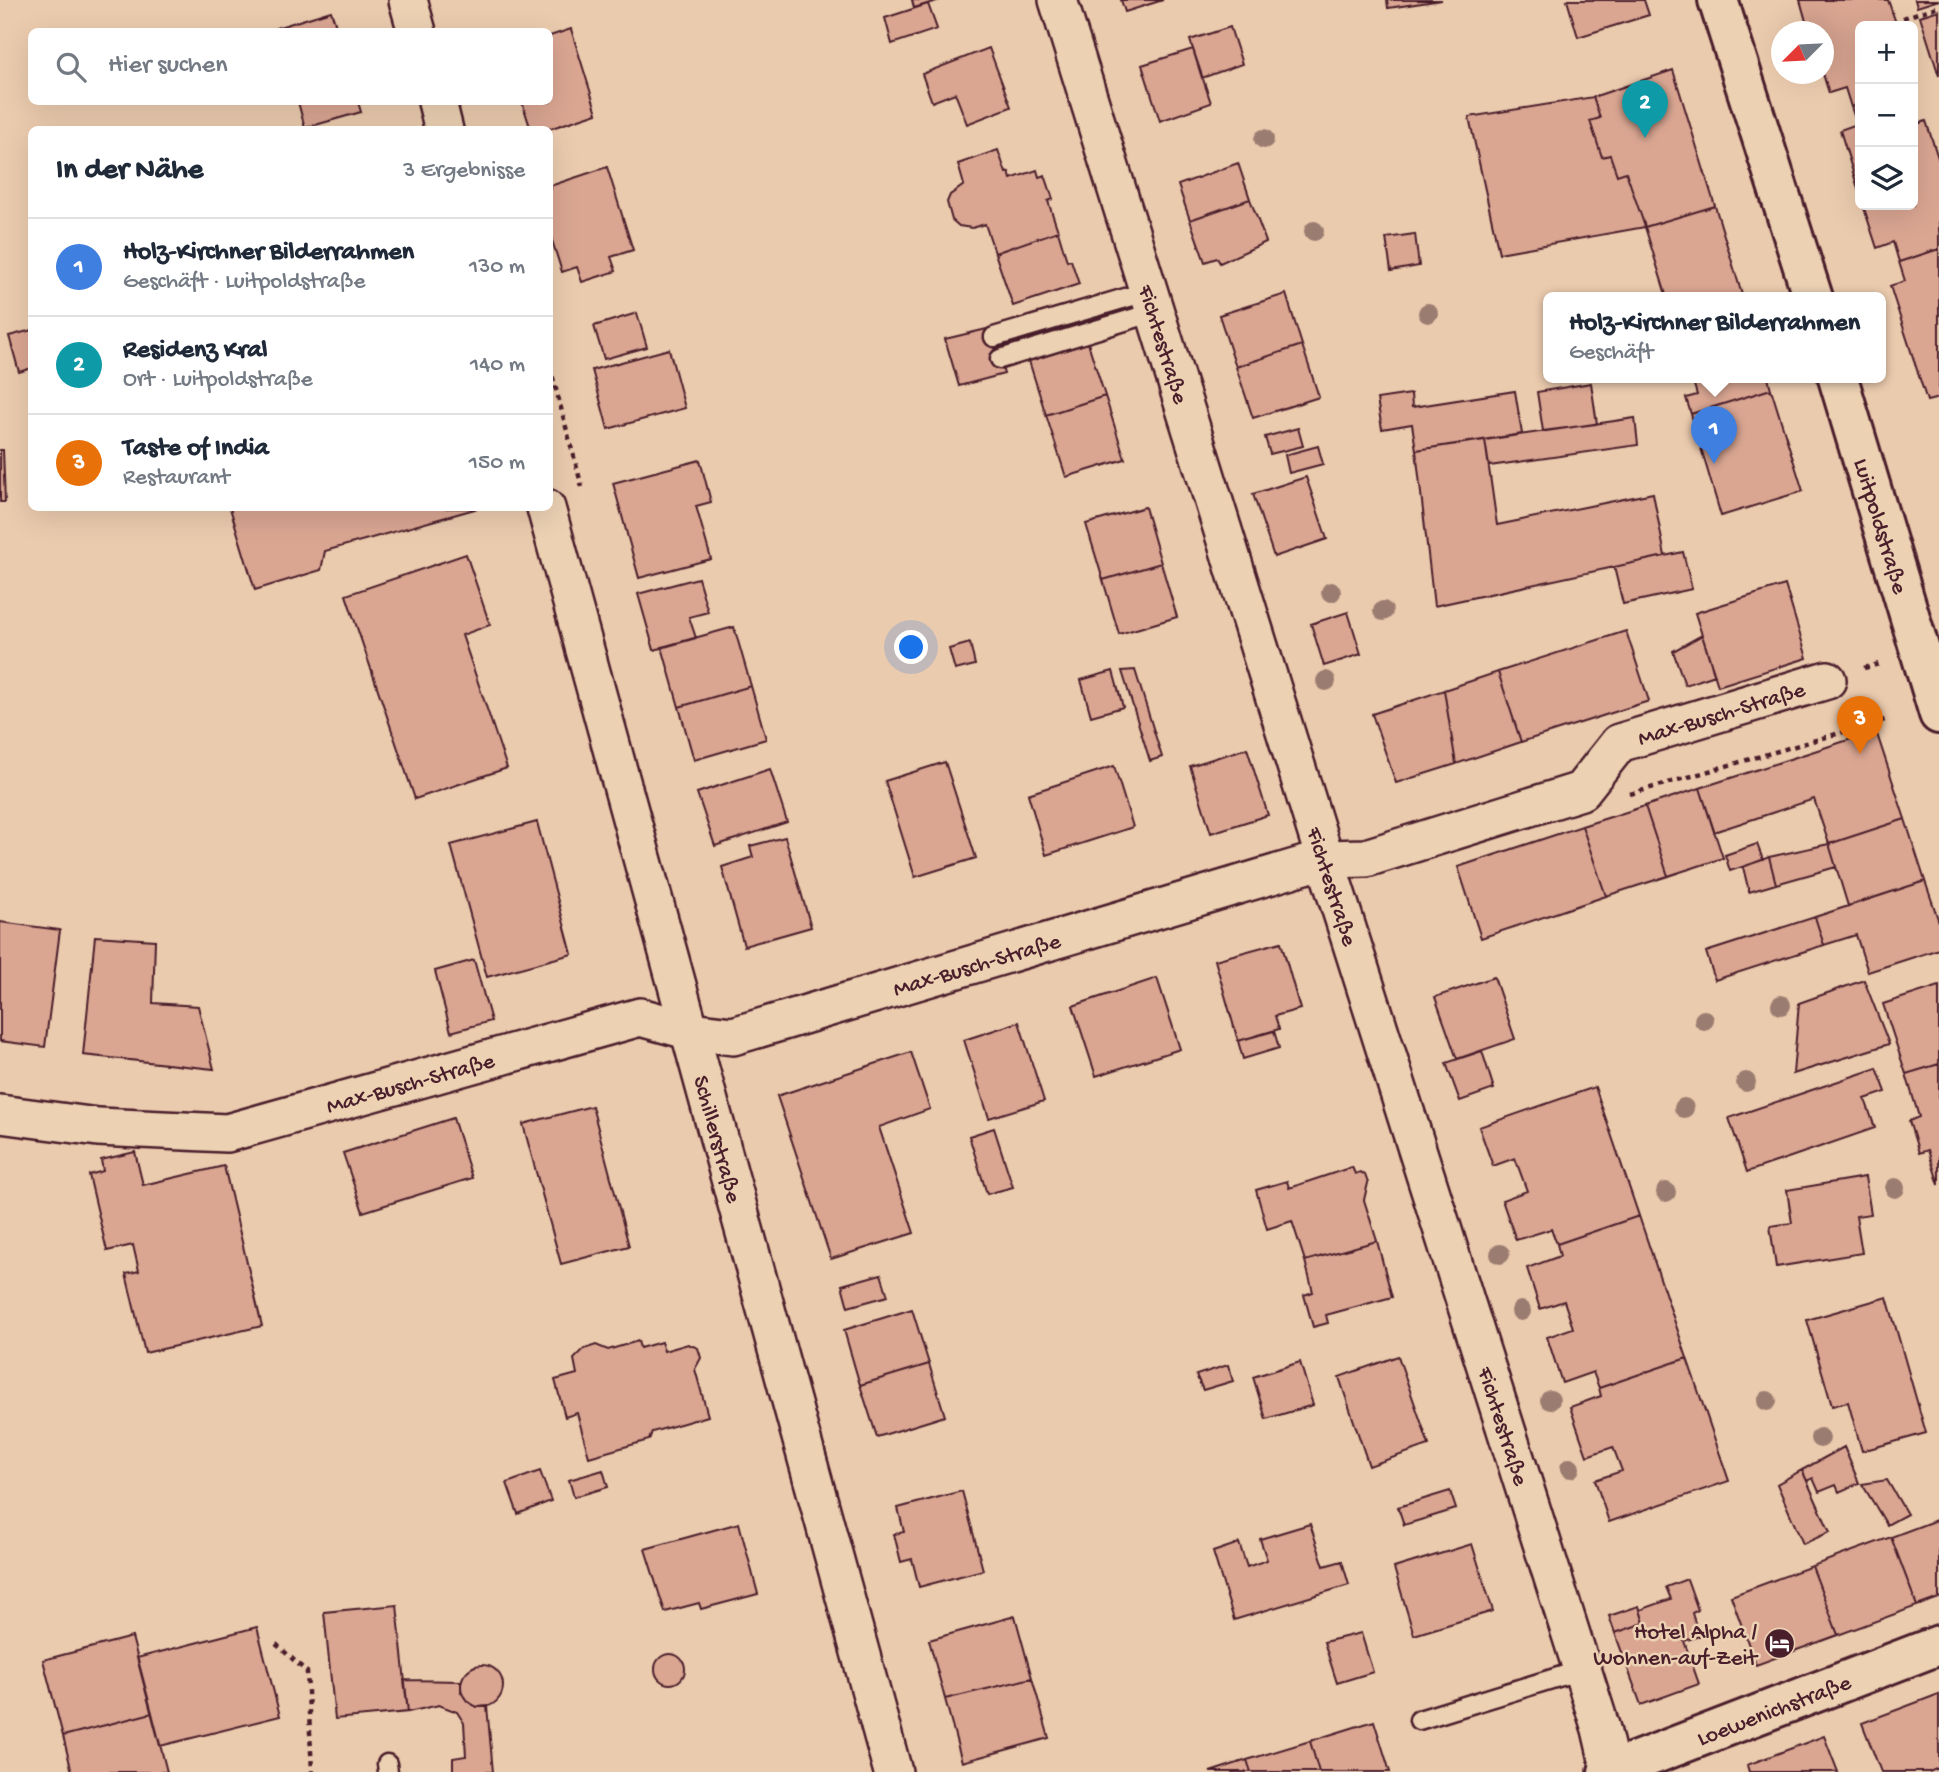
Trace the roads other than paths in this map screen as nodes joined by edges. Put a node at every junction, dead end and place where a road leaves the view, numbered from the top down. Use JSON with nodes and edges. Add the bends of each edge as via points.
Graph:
{"nodes":[{"id":1,"x":408,"y":0,"type":"edge"},
{"id":2,"x":1058,"y":0,"type":"edge"},
{"id":3,"x":1718,"y":0,"type":"edge"},
{"id":4,"x":416,"y":28,"type":"edge"},
{"id":5,"x":437,"y":105,"type":"edge"},
{"id":6,"x":443,"y":126,"type":"edge"},
{"id":7,"x":1811,"y":292,"type":"edge"},
{"id":8,"x":1152,"y":302,"type":"junction"},
{"id":9,"x":994,"y":337,"type":"dead end"},
{"id":10,"x":1000,"y":359,"type":"dead end"},
{"id":11,"x":1840,"y":383,"type":"edge"},
{"id":12,"x":547,"y":511,"type":"edge"},
{"id":13,"x":1930,"y":650,"type":"edge"},
{"id":14,"x":1827,"y":680,"type":"road end"},
{"id":15,"x":1939,"y":714,"type":"edge"},
{"id":16,"x":1325,"y":859,"type":"junction"},
{"id":17,"x":691,"y":1031,"type":"junction"},
{"id":18,"x":0,"y":1114,"type":"edge"},
{"id":19,"x":1939,"y":1645,"type":"edge"},
{"id":20,"x":1581,"y":1670,"type":"junction"},
{"id":21,"x":1419,"y":1720,"type":"dead end"},
{"id":22,"x":893,"y":1772,"type":"edge"},
{"id":23,"x":1610,"y":1772,"type":"edge"}],
"edges":[{"from":1,"to":4,"type":"street"},
{"from":2,"to":8,"type":"street","name":"Fichtestraße"},
{"from":3,"to":7,"type":"main road"},
{"from":5,"to":6,"type":"street"},
{"from":8,"to":9,"type":"lane"},
{"from":8,"to":10,"type":"lane"},
{"from":8,"to":16,"type":"street","name":"Fichtestraße"},
{"from":11,"to":13,"type":"main road","name":"Luitpoldstraße"},
{"from":12,"to":17,"type":"street","name":"Schillerstraße"},
{"from":13,"to":15,"type":"main road","name":"Luitpoldstraße"},
{"from":14,"to":16,"type":"street","name":"Max-Busch-Straße","via":[[1619,743],[1581,791],[1366,858]]},
{"from":16,"to":17,"type":"street","name":"Max-Busch-Straße","via":[[733,1036]]},
{"from":16,"to":20,"type":"street","name":"Fichtestraße"},
{"from":17,"to":18,"type":"street","name":"Max-Busch-Straße","via":[[639,1017],[227,1133],[98,1128]]},
{"from":17,"to":22,"type":"street","name":"Schillerstraße"},
{"from":19,"to":23,"type":"main road","name":"Loewenichstraße"},
{"from":20,"to":21,"type":"lane"},
{"from":20,"to":23,"type":"street","name":"Fichtestraße"}]}
